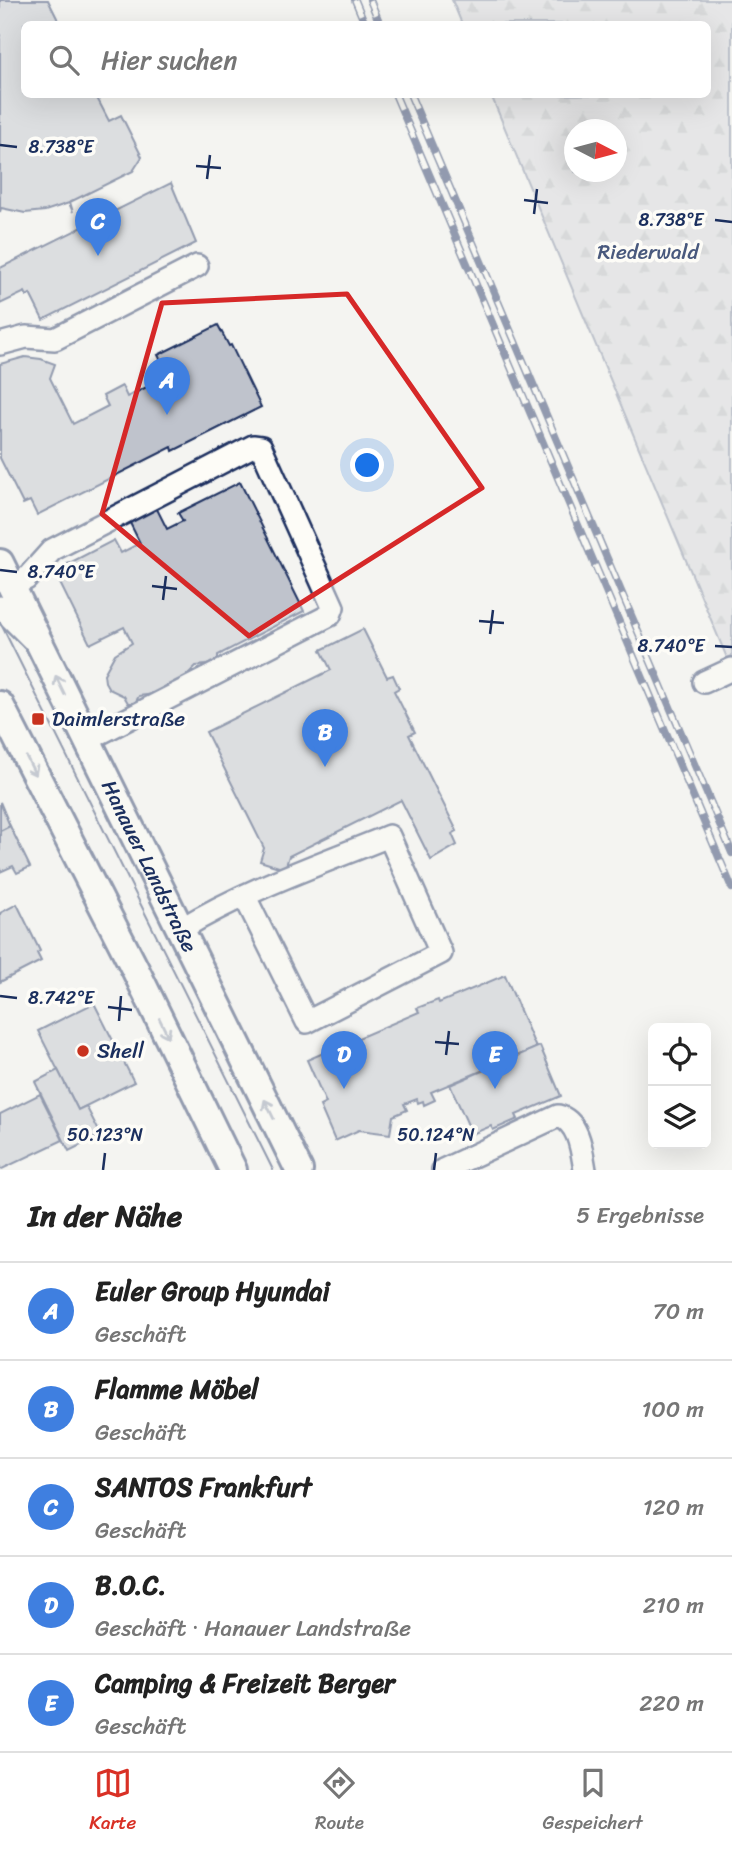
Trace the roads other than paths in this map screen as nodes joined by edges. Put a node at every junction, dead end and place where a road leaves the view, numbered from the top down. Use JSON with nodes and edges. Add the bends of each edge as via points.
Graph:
{"nodes":[{"id":1,"x":197,"y":266,"type":"dead end"},
{"id":2,"x":0,"y":344,"type":"edge"},
{"id":3,"x":4,"y":585,"type":"edge"},
{"id":4,"x":732,"y":669,"type":"edge"},
{"id":5,"x":704,"y":682,"type":"dead end"},
{"id":6,"x":0,"y":705,"type":"edge"},
{"id":7,"x":87,"y":740,"type":"junction"},
{"id":8,"x":245,"y":897,"type":"junction"},
{"id":9,"x":181,"y":929,"type":"junction"},
{"id":10,"x":230,"y":1169,"type":"edge"},
{"id":11,"x":299,"y":1170,"type":"edge"},
{"id":12,"x":443,"y":1170,"type":"edge"},
{"id":13,"x":585,"y":1170,"type":"edge"}],
"edges":[{"from":1,"to":2,"type":"lane","via":[[55,339],[26,337]]},
{"from":7,"to":3,"type":"main road","name":"Hanauer Landstraße","one_way":true,"via":[[47,657]]},
{"from":3,"to":7,"type":"lane","via":[[26,579],[52,550],[253,446],[261,447],[333,607],[330,615]]},
{"from":4,"to":5,"type":"lane"},
{"from":6,"to":10,"type":"main road","one_way":true,"via":[[122,943]]},
{"from":7,"to":9,"type":"main road","name":"Hanauer Landstraße"},
{"from":8,"to":8,"type":"lane","via":[[389,835],[441,953],[307,1022]]},
{"from":8,"to":9,"type":"lane"},
{"from":11,"to":9,"type":"main road","name":"Hanauer Landstraße","one_way":true},
{"from":12,"to":13,"type":"lane","via":[[558,1116],[573,1127]]}]}
